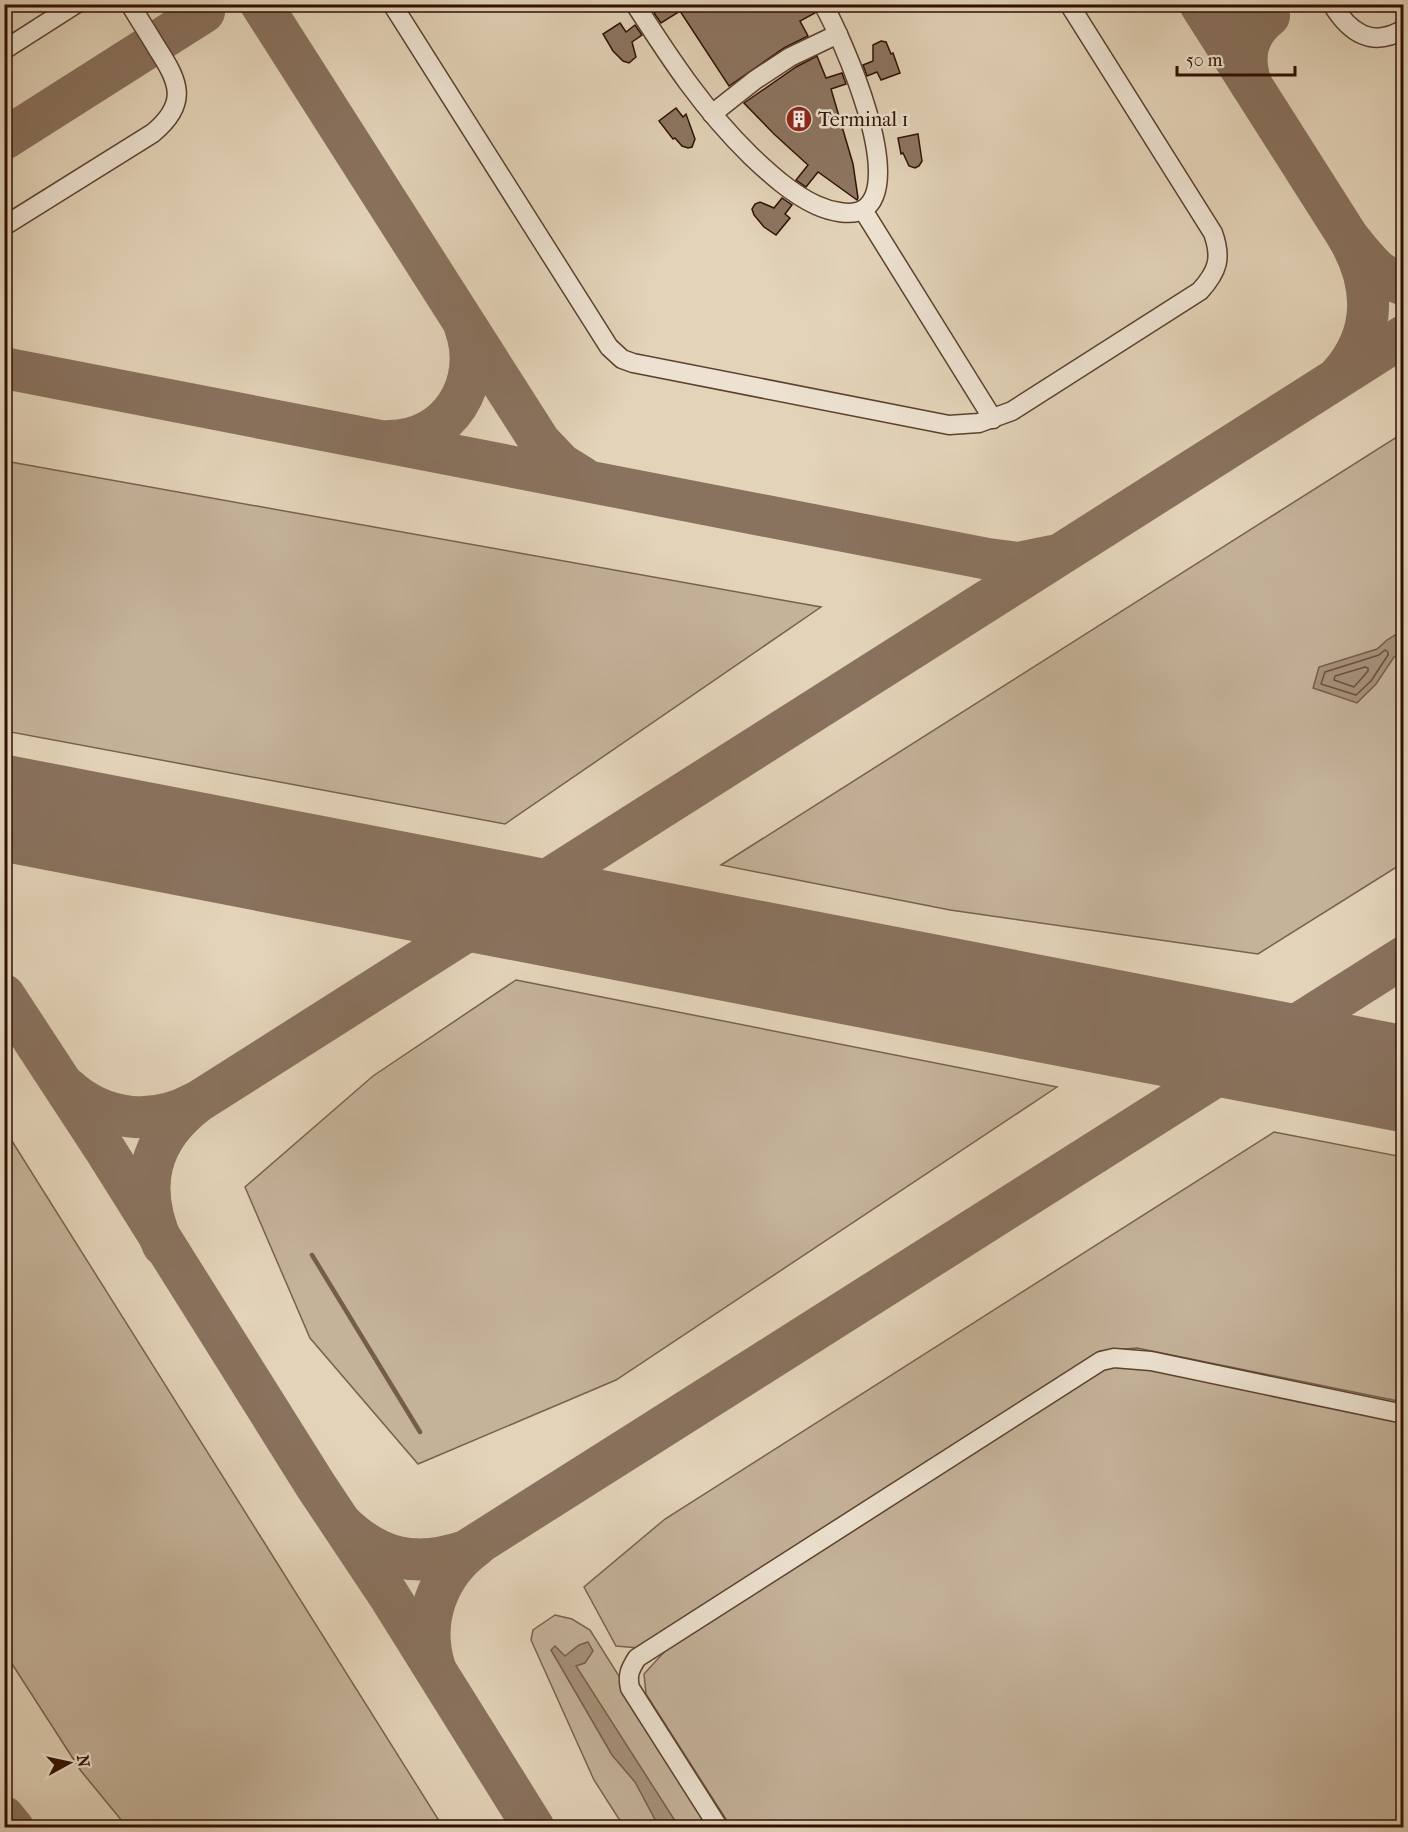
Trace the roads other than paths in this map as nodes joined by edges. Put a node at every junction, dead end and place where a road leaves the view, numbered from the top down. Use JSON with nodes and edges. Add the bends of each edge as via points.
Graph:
{"nodes":[{"id":1,"x":76,"y":4,"type":"edge"},
{"id":2,"x":130,"y":4,"type":"edge"},
{"id":3,"x":392,"y":4,"type":"edge"},
{"id":4,"x":635,"y":4,"type":"edge"},
{"id":5,"x":823,"y":4,"type":"edge"},
{"id":6,"x":1068,"y":4,"type":"edge"},
{"id":7,"x":1332,"y":4,"type":"edge"},
{"id":8,"x":1404,"y":29,"type":"edge"},
{"id":9,"x":838,"y":34,"type":"junction"},
{"id":10,"x":4,"y":50,"type":"edge"},
{"id":11,"x":712,"y":114,"type":"junction"},
{"id":12,"x":863,"y":210,"type":"junction"},
{"id":13,"x":4,"y":226,"type":"edge"},
{"id":14,"x":993,"y":419,"type":"junction"},
{"id":15,"x":1404,"y":1414,"type":"edge"},
{"id":16,"x":720,"y":1827,"type":"edge"}],
"edges":[{"from":1,"to":10,"type":"lane"},
{"from":2,"to":13,"type":"lane","via":[[172,71],[177,90],[168,119],[153,133]]},
{"from":3,"to":14,"type":"lane","via":[[609,347],[622,359],[935,424],[968,425]]},
{"from":4,"to":11,"type":"lane"},
{"from":5,"to":9,"type":"lane"},
{"from":6,"to":14,"type":"lane","via":[[1213,232],[1218,258],[1214,274],[1200,291]]},
{"from":7,"to":8,"type":"lane","via":[[1342,20],[1364,36],[1386,37]]},
{"from":9,"to":11,"type":"lane","via":[[790,57]]},
{"from":9,"to":12,"type":"lane","via":[[864,103],[879,167],[875,194]]},
{"from":11,"to":12,"type":"lane","via":[[760,165],[800,195],[836,212]]},
{"from":12,"to":14,"type":"lane"},
{"from":15,"to":16,"type":"lane","via":[[1151,1361],[1101,1361],[638,1658],[627,1677],[630,1688]]}]}
